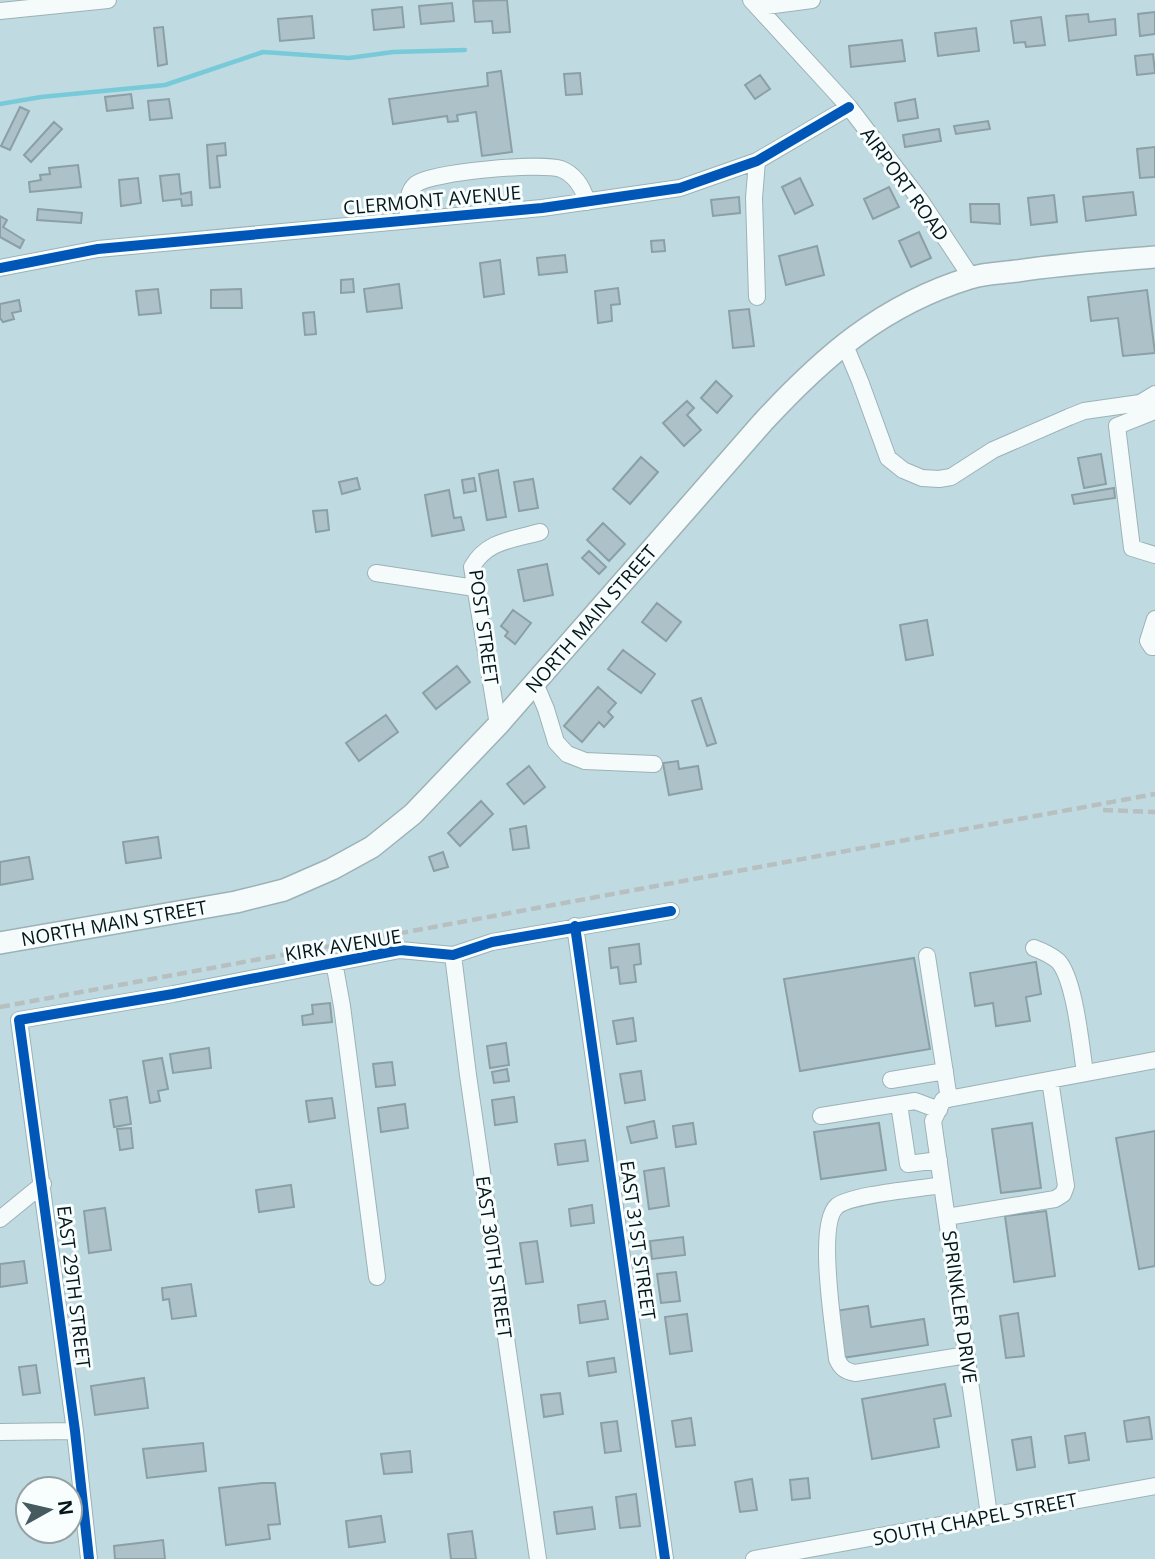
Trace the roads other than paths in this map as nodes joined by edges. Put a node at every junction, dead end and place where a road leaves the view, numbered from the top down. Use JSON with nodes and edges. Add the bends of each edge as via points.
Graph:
{"nodes":[{"id":1,"x":108,"y":0,"type":"edge"},
{"id":2,"x":812,"y":0,"type":"edge"},
{"id":3,"x":755,"y":3,"type":"edge"},
{"id":4,"x":0,"y":11,"type":"edge"},
{"id":5,"x":849,"y":107,"type":"junction"},
{"id":6,"x":757,"y":161,"type":"junction"},
{"id":7,"x":587,"y":202,"type":"junction"},
{"id":8,"x":408,"y":220,"type":"junction"},
{"id":9,"x":1155,"y":257,"type":"edge"},
{"id":10,"x":0,"y":268,"type":"edge"},
{"id":11,"x":971,"y":277,"type":"junction"},
{"id":12,"x":757,"y":297,"type":"dead end"},
{"id":13,"x":844,"y":343,"type":"junction"},
{"id":14,"x":1155,"y":394,"type":"edge"},
{"id":15,"x":1155,"y":411,"type":"edge"},
{"id":16,"x":540,"y":532,"type":"dead end"},
{"id":17,"x":1155,"y":555,"type":"edge"},
{"id":18,"x":376,"y":573,"type":"dead end"},
{"id":19,"x":475,"y":588,"type":"junction"},
{"id":20,"x":1155,"y":619,"type":"edge"},
{"id":21,"x":1155,"y":647,"type":"edge"},
{"id":22,"x":535,"y":683,"type":"junction"},
{"id":23,"x":498,"y":725,"type":"junction"},
{"id":24,"x":653,"y":764,"type":"dead end"},
{"id":25,"x":671,"y":911,"type":"dead end"},
{"id":26,"x":576,"y":926,"type":"junction"},
{"id":27,"x":0,"y":943,"type":"edge"},
{"id":28,"x":1034,"y":948,"type":"dead end"},
{"id":29,"x":453,"y":956,"type":"junction"},
{"id":30,"x":927,"y":956,"type":"dead end"},
{"id":31,"x":334,"y":962,"type":"junction"},
{"id":32,"x":19,"y":1020,"type":"joint"},
{"id":33,"x":1155,"y":1059,"type":"edge"},
{"id":34,"x":945,"y":1072,"type":"junction"},
{"id":35,"x":1085,"y":1073,"type":"junction"},
{"id":36,"x":891,"y":1080,"type":"dead end"},
{"id":37,"x":1050,"y":1080,"type":"junction"},
{"id":38,"x":943,"y":1103,"type":"junction"},
{"id":39,"x":899,"y":1104,"type":"junction"},
{"id":40,"x":821,"y":1116,"type":"dead end"},
{"id":41,"x":939,"y":1160,"type":"junction"},
{"id":42,"x":43,"y":1184,"type":"junction"},
{"id":43,"x":942,"y":1185,"type":"junction"},
{"id":44,"x":947,"y":1217,"type":"junction"},
{"id":45,"x":0,"y":1219,"type":"edge"},
{"id":46,"x":377,"y":1277,"type":"dead end"},
{"id":47,"x":967,"y":1355,"type":"junction"},
{"id":48,"x":75,"y":1431,"type":"junction"},
{"id":49,"x":0,"y":1432,"type":"edge"},
{"id":50,"x":1155,"y":1486,"type":"edge"},
{"id":51,"x":989,"y":1515,"type":"junction"},
{"id":52,"x":89,"y":1559,"type":"edge"},
{"id":53,"x":538,"y":1559,"type":"edge"},
{"id":54,"x":665,"y":1559,"type":"edge"},
{"id":55,"x":754,"y":1559,"type":"edge"}],
"edges":[{"from":1,"to":4,"type":"street"},
{"from":2,"to":3,"type":"street"},
{"from":3,"to":5,"type":"street","name":"AIRPORT ROAD"},
{"from":5,"to":6,"type":"street","name":"CLERMONT AVENUE"},
{"from":5,"to":11,"type":"street","name":"AIRPORT ROAD"},
{"from":6,"to":7,"type":"street","name":"CLERMONT AVENUE","via":[[680,188]]},
{"from":6,"to":12,"type":"street"},
{"from":7,"to":8,"type":"street","name":"CLERMONT AVENUE"},
{"from":7,"to":8,"type":"street","via":[[572,174],[550,166],[516,166],[417,183],[410,191]]},
{"from":8,"to":10,"type":"street","name":"CLERMONT AVENUE","via":[[98,249]]},
{"from":9,"to":11,"type":"main road","name":"NORTH MAIN STREET"},
{"from":11,"to":13,"type":"main road","name":"NORTH MAIN STREET","via":[[910,302]]},
{"from":13,"to":14,"type":"street","via":[[888,458],[922,478],[951,477],[993,450],[1069,417],[1140,403]]},
{"from":13,"to":22,"type":"main road","name":"NORTH MAIN STREET","via":[[803,378],[763,422]]},
{"from":15,"to":17,"type":"street","via":[[1117,426],[1132,548]]},
{"from":16,"to":19,"type":"street","name":"POST STREET","via":[[490,546],[479,555],[472,567]]},
{"from":18,"to":19,"type":"street"},
{"from":19,"to":23,"type":"street","name":"POST STREET"},
{"from":20,"to":21,"type":"street","via":[[1148,641]]},
{"from":22,"to":23,"type":"main road","name":"NORTH MAIN STREET"},
{"from":22,"to":24,"type":"street","via":[[556,742],[567,754],[585,761]]},
{"from":23,"to":27,"type":"main road","name":"NORTH MAIN STREET","via":[[413,814],[372,847],[332,869],[284,890],[236,902]]},
{"from":25,"to":26,"type":"street","name":"KIRK AVENUE"},
{"from":26,"to":29,"type":"street","name":"KIRK AVENUE","via":[[492,942]]},
{"from":26,"to":54,"type":"street","name":"EAST 31ST STREET"},
{"from":28,"to":35,"type":"street","via":[[1066,972]]},
{"from":29,"to":31,"type":"street","name":"KIRK AVENUE","via":[[400,950]]},
{"from":29,"to":53,"type":"street","name":"EAST 30TH STREET"},
{"from":30,"to":34,"type":"street","name":"SPRINKLER DRIVE"},
{"from":31,"to":32,"type":"street","name":"KIRK AVENUE"},
{"from":31,"to":46,"type":"street"},
{"from":32,"to":42,"type":"street","name":"EAST 29TH STREET"},
{"from":33,"to":35,"type":"street"},
{"from":34,"to":36,"type":"street"},
{"from":34,"to":38,"type":"street","name":"SPRINKLER DRIVE"},
{"from":35,"to":37,"type":"street"},
{"from":37,"to":38,"type":"street"},
{"from":37,"to":44,"type":"street","via":[[1066,1186],[1063,1195]]},
{"from":38,"to":39,"type":"street"},
{"from":38,"to":41,"type":"street","name":"SPRINKLER DRIVE","via":[[933,1121]]},
{"from":39,"to":40,"type":"street"},
{"from":39,"to":41,"type":"street","via":[[908,1164]]},
{"from":41,"to":43,"type":"street","name":"SPRINKLER DRIVE"},
{"from":42,"to":45,"type":"street"},
{"from":42,"to":48,"type":"street","name":"EAST 29TH STREET"},
{"from":43,"to":44,"type":"street","name":"SPRINKLER DRIVE"},
{"from":43,"to":47,"type":"street","via":[[872,1196],[835,1208],[826,1248],[837,1359],[840,1367],[855,1373]]},
{"from":44,"to":47,"type":"street","name":"SPRINKLER DRIVE"},
{"from":47,"to":51,"type":"street","name":"SPRINKLER DRIVE"},
{"from":48,"to":49,"type":"street"},
{"from":48,"to":52,"type":"street","name":"EAST 29TH STREET"},
{"from":50,"to":51,"type":"street","name":"SOUTH CHAPEL STREET"},
{"from":51,"to":55,"type":"street","name":"SOUTH CHAPEL STREET"}]}
